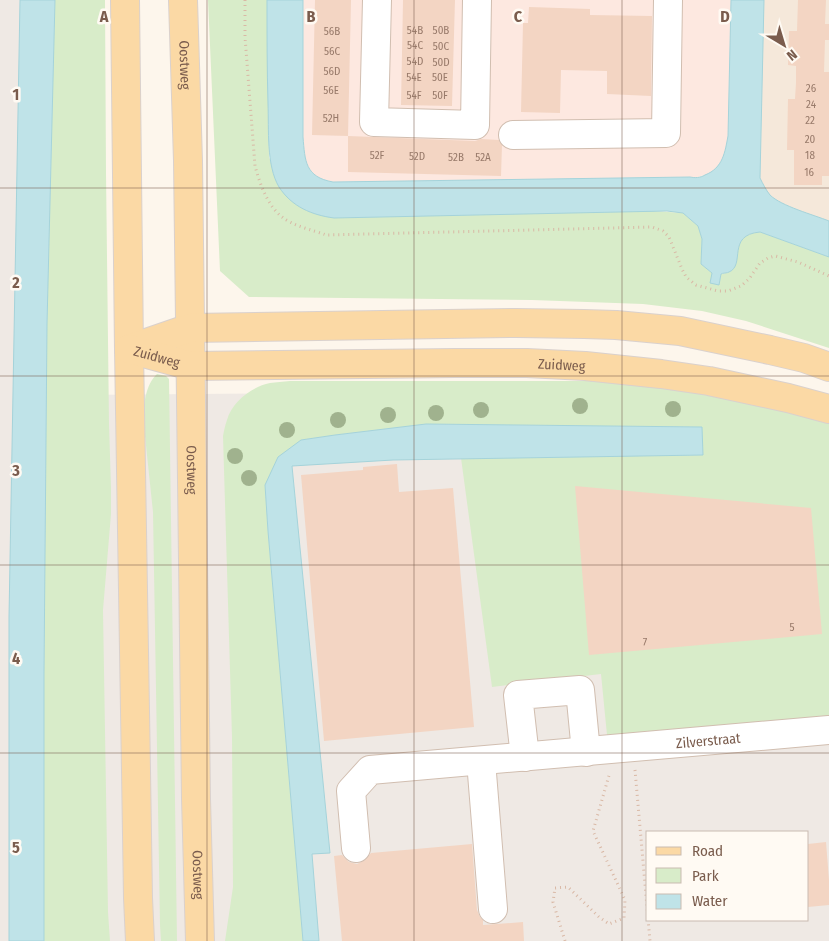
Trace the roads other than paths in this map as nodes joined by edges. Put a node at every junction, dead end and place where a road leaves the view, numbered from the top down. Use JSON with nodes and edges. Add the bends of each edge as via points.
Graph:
{"nodes":[{"id":1,"x":126,"y":0,"type":"edge"},
{"id":2,"x":183,"y":0,"type":"edge"},
{"id":3,"x":377,"y":0,"type":"edge"},
{"id":4,"x":477,"y":0,"type":"edge"},
{"id":5,"x":668,"y":0,"type":"edge"},
{"id":6,"x":513,"y":136,"type":"dead end"},
{"id":7,"x":190,"y":328,"type":"junction"},
{"id":8,"x":129,"y":349,"type":"junction"},
{"id":9,"x":190,"y":366,"type":"junction"},
{"id":10,"x":829,"y":367,"type":"edge"},
{"id":11,"x":829,"y":409,"type":"edge"},
{"id":12,"x":829,"y":730,"type":"edge"},
{"id":13,"x":586,"y":752,"type":"junction"},
{"id":14,"x":525,"y":757,"type":"junction"},
{"id":15,"x":481,"y":761,"type":"junction"},
{"id":16,"x":356,"y":848,"type":"dead end"},
{"id":17,"x":493,"y":909,"type":"dead end"},
{"id":18,"x":140,"y":941,"type":"edge"},
{"id":19,"x":200,"y":941,"type":"edge"}],
"edges":[{"from":1,"to":8,"type":"main road"},
{"from":2,"to":7,"type":"main road","name":"Oostweg"},
{"from":3,"to":4,"type":"street","via":[[374,122],[475,125]]},
{"from":5,"to":6,"type":"street","via":[[666,134]]},
{"from":7,"to":8,"type":"main road","name":"Zuidweg"},
{"from":7,"to":9,"type":"main road","name":"Oostweg"},
{"from":7,"to":10,"type":"main road","name":"Zuidweg","via":[[516,323],[616,325],[680,331],[804,358]]},
{"from":8,"to":9,"type":"main road","name":"Zuidweg"},
{"from":8,"to":18,"type":"main road"},
{"from":9,"to":11,"type":"main road","name":"Zuidweg","via":[[494,363],[585,366],[708,381]]},
{"from":9,"to":19,"type":"main road","name":"Oostweg"},
{"from":12,"to":13,"type":"street","name":"Zilverstraat"},
{"from":13,"to":14,"type":"street","name":"Zilverstraat"},
{"from":13,"to":14,"type":"street","via":[[580,690],[518,695]]},
{"from":14,"to":15,"type":"street","name":"Zilverstraat"},
{"from":15,"to":16,"type":"street","name":"Zilverstraat","via":[[370,770],[351,791]]},
{"from":15,"to":17,"type":"street"}]}
